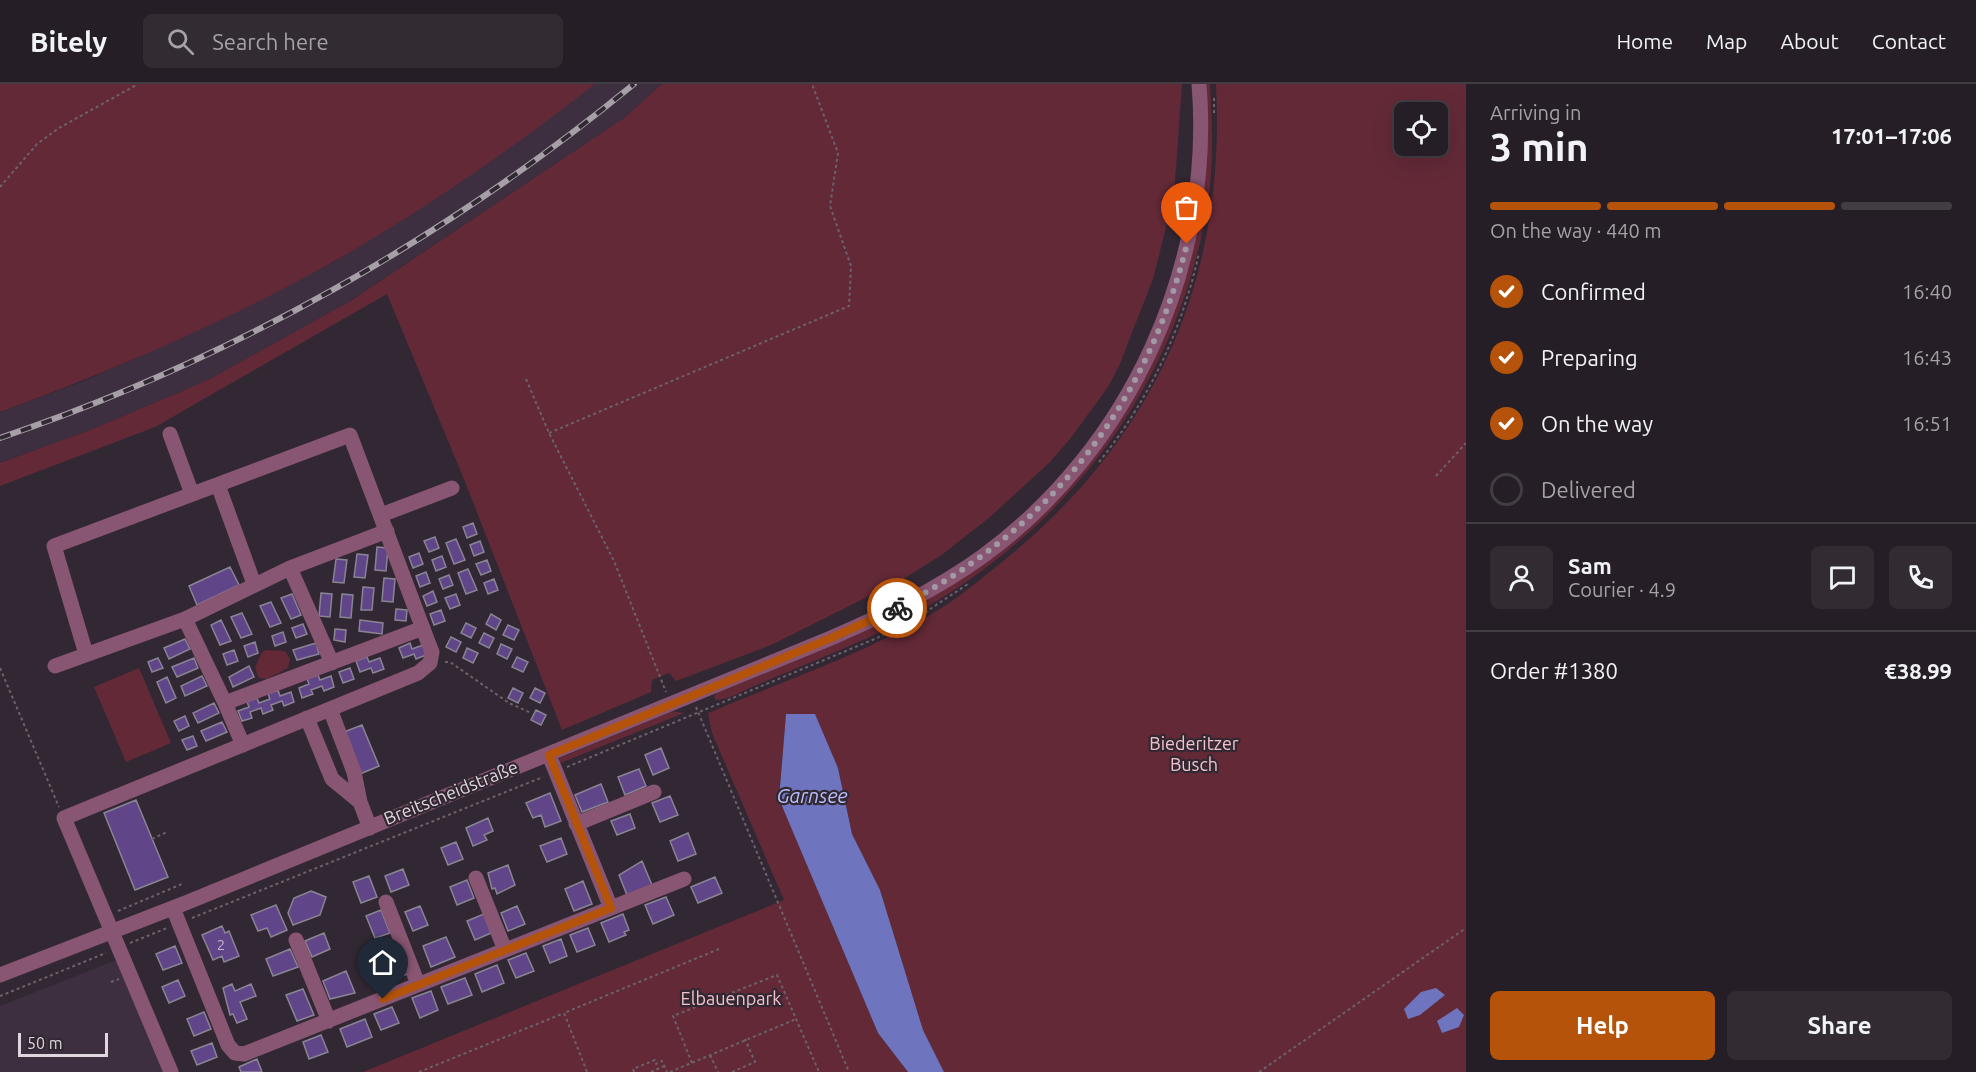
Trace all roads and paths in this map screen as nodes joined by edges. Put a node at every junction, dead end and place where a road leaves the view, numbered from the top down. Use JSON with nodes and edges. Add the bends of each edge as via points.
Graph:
{"nodes":[{"id":1,"x":138,"y":84,"type":"edge"},
{"id":2,"x":812,"y":84,"type":"edge"},
{"id":3,"x":1199,"y":84,"type":"edge"},
{"id":4,"x":1214,"y":93,"type":"dead end"},
{"id":5,"x":1214,"y":120,"type":"dead end"},
{"id":6,"x":0,"y":187,"type":"edge"},
{"id":7,"x":1199,"y":251,"type":"dead end"},
{"id":8,"x":526,"y":379,"type":"dead end"},
{"id":9,"x":549,"y":433,"type":"junction"},
{"id":10,"x":170,"y":434,"type":"dead end"},
{"id":11,"x":1466,"y":443,"type":"edge"},
{"id":12,"x":1094,"y":468,"type":"dead end"},
{"id":13,"x":1436,"y":476,"type":"dead end"},
{"id":14,"x":218,"y":485,"type":"junction"},
{"id":15,"x":452,"y":488,"type":"dead end"},
{"id":16,"x":192,"y":494,"type":"junction"},
{"id":17,"x":381,"y":515,"type":"junction"},
{"id":18,"x":387,"y":531,"type":"junction"},
{"id":19,"x":290,"y":567,"type":"junction"},
{"id":20,"x":976,"y":578,"type":"dead end"},
{"id":21,"x":254,"y":584,"type":"junction"},
{"id":22,"x":185,"y":619,"type":"junction"},
{"id":23,"x":423,"y":628,"type":"junction"},
{"id":24,"x":86,"y":654,"type":"junction"},
{"id":25,"x":332,"y":663,"type":"junction"},
{"id":26,"x":430,"y":663,"type":"junction"},
{"id":27,"x":55,"y":666,"type":"dead end"},
{"id":28,"x":0,"y":668,"type":"edge"},
{"id":29,"x":225,"y":703,"type":"junction"},
{"id":30,"x":670,"y":703,"type":"junction"},
{"id":31,"x":330,"y":709,"type":"junction"},
{"id":32,"x":531,"y":713,"type":"dead end"},
{"id":33,"x":307,"y":718,"type":"junction"},
{"id":34,"x":701,"y":720,"type":"dead end"},
{"id":35,"x":243,"y":745,"type":"junction"},
{"id":36,"x":549,"y":755,"type":"junction"},
{"id":37,"x":555,"y":772,"type":"junction"},
{"id":38,"x":654,"y":792,"type":"dead end"},
{"id":39,"x":360,"y":802,"type":"junction"},
{"id":40,"x":64,"y":818,"type":"junction"},
{"id":41,"x":576,"y":824,"type":"junction"},
{"id":42,"x":370,"y":828,"type":"junction"},
{"id":43,"x":167,"y":832,"type":"dead end"},
{"id":44,"x":152,"y":838,"type":"dead end"},
{"id":45,"x":476,"y":878,"type":"dead end"},
{"id":46,"x":684,"y":879,"type":"dead end"},
{"id":47,"x":182,"y":884,"type":"dead end"},
{"id":48,"x":386,"y":902,"type":"dead end"},
{"id":49,"x":172,"y":908,"type":"junction"},
{"id":50,"x":611,"y":908,"type":"junction"},
{"id":51,"x":106,"y":916,"type":"junction"},
{"id":52,"x":178,"y":923,"type":"junction"},
{"id":53,"x":1466,"y":928,"type":"edge"},
{"id":54,"x":112,"y":931,"type":"junction"},
{"id":55,"x":296,"y":940,"type":"dead end"},
{"id":56,"x":120,"y":948,"type":"junction"},
{"id":57,"x":719,"y":949,"type":"dead end"},
{"id":58,"x":505,"y":950,"type":"junction"},
{"id":59,"x":0,"y":975,"type":"edge"},
{"id":60,"x":418,"y":984,"type":"junction"},
{"id":61,"x":0,"y":996,"type":"edge"},
{"id":62,"x":564,"y":1013,"type":"junction"},
{"id":63,"x":796,"y":1019,"type":"junction"},
{"id":64,"x":329,"y":1021,"type":"junction"},
{"id":65,"x":33,"y":1037,"type":"dead end"},
{"id":66,"x":745,"y":1039,"type":"junction"},
{"id":67,"x":38,"y":1048,"type":"dead end"},
{"id":68,"x":710,"y":1055,"type":"junction"},
{"id":69,"x":644,"y":1060,"type":"dead end"},
{"id":70,"x":692,"y":1063,"type":"junction"},
{"id":71,"x":646,"y":1064,"type":"junction"},
{"id":72,"x":664,"y":1066,"type":"junction"},
{"id":73,"x":683,"y":1066,"type":"junction"},
{"id":74,"x":171,"y":1072,"type":"edge"},
{"id":75,"x":419,"y":1072,"type":"edge"},
{"id":76,"x":587,"y":1072,"type":"edge"},
{"id":77,"x":634,"y":1072,"type":"edge"},
{"id":78,"x":651,"y":1072,"type":"edge"},
{"id":79,"x":668,"y":1072,"type":"edge"},
{"id":80,"x":686,"y":1072,"type":"edge"},
{"id":81,"x":718,"y":1072,"type":"edge"},
{"id":82,"x":732,"y":1072,"type":"edge"},
{"id":83,"x":819,"y":1072,"type":"edge"},
{"id":84,"x":849,"y":1072,"type":"edge"},
{"id":85,"x":1259,"y":1072,"type":"edge"}],
"edges":[{"from":1,"to":6,"type":"path","via":[[37,144]]},
{"from":2,"to":9,"type":"path","via":[[838,153],[830,206],[851,266],[849,306]]},
{"from":3,"to":30,"type":"street","name":"Breitscheidstraße","via":[[1198,179],[1189,236],[1173,294],[1154,345],[1131,389],[1100,439],[1067,480],[996,547],[920,596],[831,638]]},
{"from":4,"to":5,"type":"path"},
{"from":7,"to":12,"type":"path","via":[[1186,303],[1164,359],[1134,414]]},
{"from":8,"to":9,"type":"path"},
{"from":9,"to":30,"type":"path","via":[[614,561]]},
{"from":10,"to":16,"type":"street"},
{"from":11,"to":13,"type":"path"},
{"from":14,"to":16,"type":"street"},
{"from":14,"to":17,"type":"street","via":[[350,435]]},
{"from":14,"to":21,"type":"street"},
{"from":15,"to":17,"type":"street"},
{"from":16,"to":24,"type":"street","via":[[54,546]]},
{"from":17,"to":18,"type":"street"},
{"from":18,"to":19,"type":"street"},
{"from":18,"to":23,"type":"street"},
{"from":19,"to":21,"type":"street"},
{"from":19,"to":25,"type":"street"},
{"from":20,"to":37,"type":"path","name":"Breitscheidstraße","via":[[877,638]]},
{"from":21,"to":22,"type":"street"},
{"from":22,"to":24,"type":"street"},
{"from":22,"to":29,"type":"street"},
{"from":23,"to":25,"type":"street"},
{"from":23,"to":26,"type":"street","via":[[432,652]]},
{"from":24,"to":27,"type":"street"},
{"from":25,"to":29,"type":"street"},
{"from":26,"to":31,"type":"street","via":[[418,674]]},
{"from":26,"to":32,"type":"path","via":[[450,662],[509,703]]},
{"from":28,"to":40,"type":"path"},
{"from":29,"to":35,"type":"street"},
{"from":30,"to":36,"type":"street","name":"Breitscheidstraße"},
{"from":31,"to":33,"type":"street"},
{"from":31,"to":39,"type":"street","via":[[354,772]]},
{"from":33,"to":35,"type":"street"},
{"from":33,"to":39,"type":"street","via":[[332,779]]},
{"from":34,"to":84,"type":"path"},
{"from":35,"to":40,"type":"street","via":[[150,790]]},
{"from":36,"to":37,"type":"street"},
{"from":36,"to":42,"type":"street","name":"Breitscheidstraße"},
{"from":37,"to":41,"type":"street"},
{"from":37,"to":52,"type":"path","name":"Breitscheidstraße"},
{"from":38,"to":41,"type":"street"},
{"from":39,"to":42,"type":"street"},
{"from":40,"to":51,"type":"street"},
{"from":41,"to":50,"type":"street"},
{"from":42,"to":49,"type":"street","name":"Breitscheidstraße"},
{"from":43,"to":44,"type":"path"},
{"from":45,"to":58,"type":"street"},
{"from":46,"to":50,"type":"street"},
{"from":47,"to":51,"type":"path"},
{"from":48,"to":60,"type":"street"},
{"from":49,"to":52,"type":"street"},
{"from":49,"to":54,"type":"street","name":"Breitscheidstraße"},
{"from":50,"to":58,"type":"street"},
{"from":51,"to":54,"type":"street"},
{"from":52,"to":56,"type":"path","name":"Breitscheidstraße"},
{"from":52,"to":64,"type":"street","via":[[233,1052],[251,1052]]},
{"from":53,"to":85,"type":"path"},
{"from":54,"to":56,"type":"street"},
{"from":54,"to":59,"type":"street","name":"Breitscheidstraße"},
{"from":55,"to":64,"type":"street"},
{"from":56,"to":61,"type":"path","name":"Breitscheidstraße"},
{"from":56,"to":74,"type":"street"},
{"from":57,"to":62,"type":"path"},
{"from":58,"to":60,"type":"street"},
{"from":60,"to":64,"type":"street"},
{"from":62,"to":75,"type":"path"},
{"from":62,"to":76,"type":"path"},
{"from":63,"to":66,"type":"path"},
{"from":63,"to":70,"type":"path","via":[[777,975],[673,1016]]},
{"from":63,"to":83,"type":"path"},
{"from":65,"to":67,"type":"path"},
{"from":66,"to":68,"type":"path"},
{"from":66,"to":82,"type":"path","via":[[755,1062]]},
{"from":68,"to":70,"type":"path"},
{"from":68,"to":81,"type":"path"},
{"from":69,"to":71,"type":"path"},
{"from":70,"to":73,"type":"path"},
{"from":71,"to":72,"type":"path","via":[[655,1060],[656,1064],[662,1061]]},
{"from":71,"to":77,"type":"path","via":[[633,1069]]},
{"from":72,"to":78,"type":"path"},
{"from":72,"to":79,"type":"path"},
{"from":73,"to":79,"type":"path"},
{"from":73,"to":80,"type":"path"}]}
